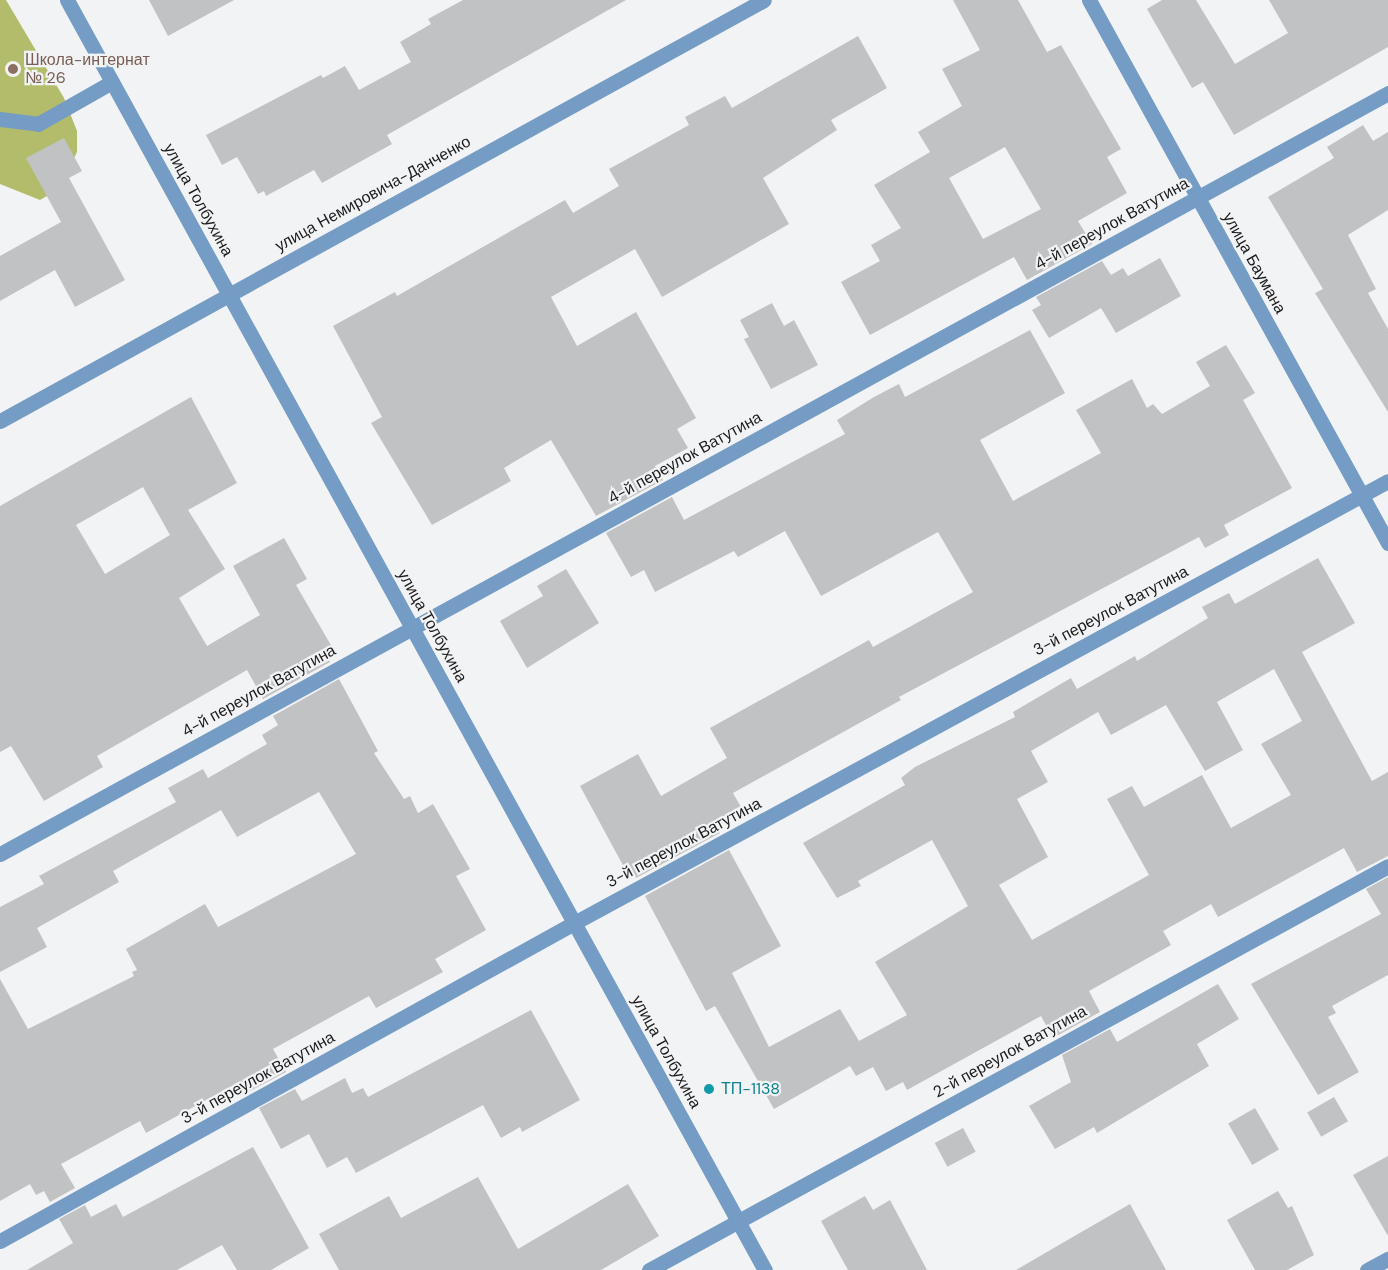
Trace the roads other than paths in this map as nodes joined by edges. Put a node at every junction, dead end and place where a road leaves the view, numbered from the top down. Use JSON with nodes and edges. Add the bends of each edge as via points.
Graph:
{"nodes":[{"id":1,"x":67,"y":0,"type":"edge"},
{"id":2,"x":764,"y":0,"type":"edge"},
{"id":3,"x":1089,"y":0,"type":"edge"},
{"id":4,"x":112,"y":82,"type":"junction"},
{"id":5,"x":1388,"y":93,"type":"edge"},
{"id":6,"x":0,"y":119,"type":"edge"},
{"id":7,"x":1198,"y":197,"type":"junction"},
{"id":8,"x":230,"y":294,"type":"junction"},
{"id":9,"x":0,"y":421,"type":"edge"},
{"id":10,"x":1388,"y":482,"type":"edge"},
{"id":11,"x":1362,"y":496,"type":"junction"},
{"id":12,"x":1388,"y":543,"type":"edge"},
{"id":13,"x":412,"y":628,"type":"junction"},
{"id":14,"x":0,"y":854,"type":"edge"},
{"id":15,"x":1388,"y":866,"type":"edge"},
{"id":16,"x":574,"y":923,"type":"junction"},
{"id":17,"x":738,"y":1221,"type":"junction"},
{"id":18,"x":0,"y":1241,"type":"edge"},
{"id":19,"x":1388,"y":1259,"type":"edge"},
{"id":20,"x":649,"y":1270,"type":"edge"},
{"id":21,"x":765,"y":1270,"type":"edge"},
{"id":22,"x":1367,"y":1270,"type":"edge"}],
"edges":[{"from":1,"to":4,"type":"street","name":"улица Толбухина"},
{"from":2,"to":8,"type":"street","name":"улица Немировича-Данченко"},
{"from":3,"to":7,"type":"street","name":"улица Баумана"},
{"from":4,"to":6,"type":"street","via":[[38,124]]},
{"from":4,"to":8,"type":"street","name":"улица Толбухина"},
{"from":5,"to":7,"type":"street","name":"4-й переулок Ватутина"},
{"from":7,"to":11,"type":"street","name":"улица Баумана"},
{"from":7,"to":13,"type":"street","name":"4-й переулок Ватутина"},
{"from":8,"to":9,"type":"street","name":"улица Немировича-Данченко"},
{"from":8,"to":13,"type":"street","name":"улица Толбухина"},
{"from":10,"to":11,"type":"street","name":"3-й переулок Ватутина"},
{"from":11,"to":12,"type":"street","name":"улица Баумана"},
{"from":11,"to":16,"type":"street","name":"3-й переулок Ватутина"},
{"from":13,"to":14,"type":"street","name":"4-й переулок Ватутина"},
{"from":13,"to":16,"type":"street","name":"улица Толбухина"},
{"from":15,"to":17,"type":"street","name":"2-й переулок Ватутина"},
{"from":16,"to":17,"type":"street","name":"улица Толбухина"},
{"from":16,"to":18,"type":"street","name":"3-й переулок Ватутина"},
{"from":17,"to":20,"type":"street","name":"2-й переулок Ватутина"},
{"from":17,"to":21,"type":"street","name":"улица Толбухина"},
{"from":19,"to":22,"type":"street"}]}
